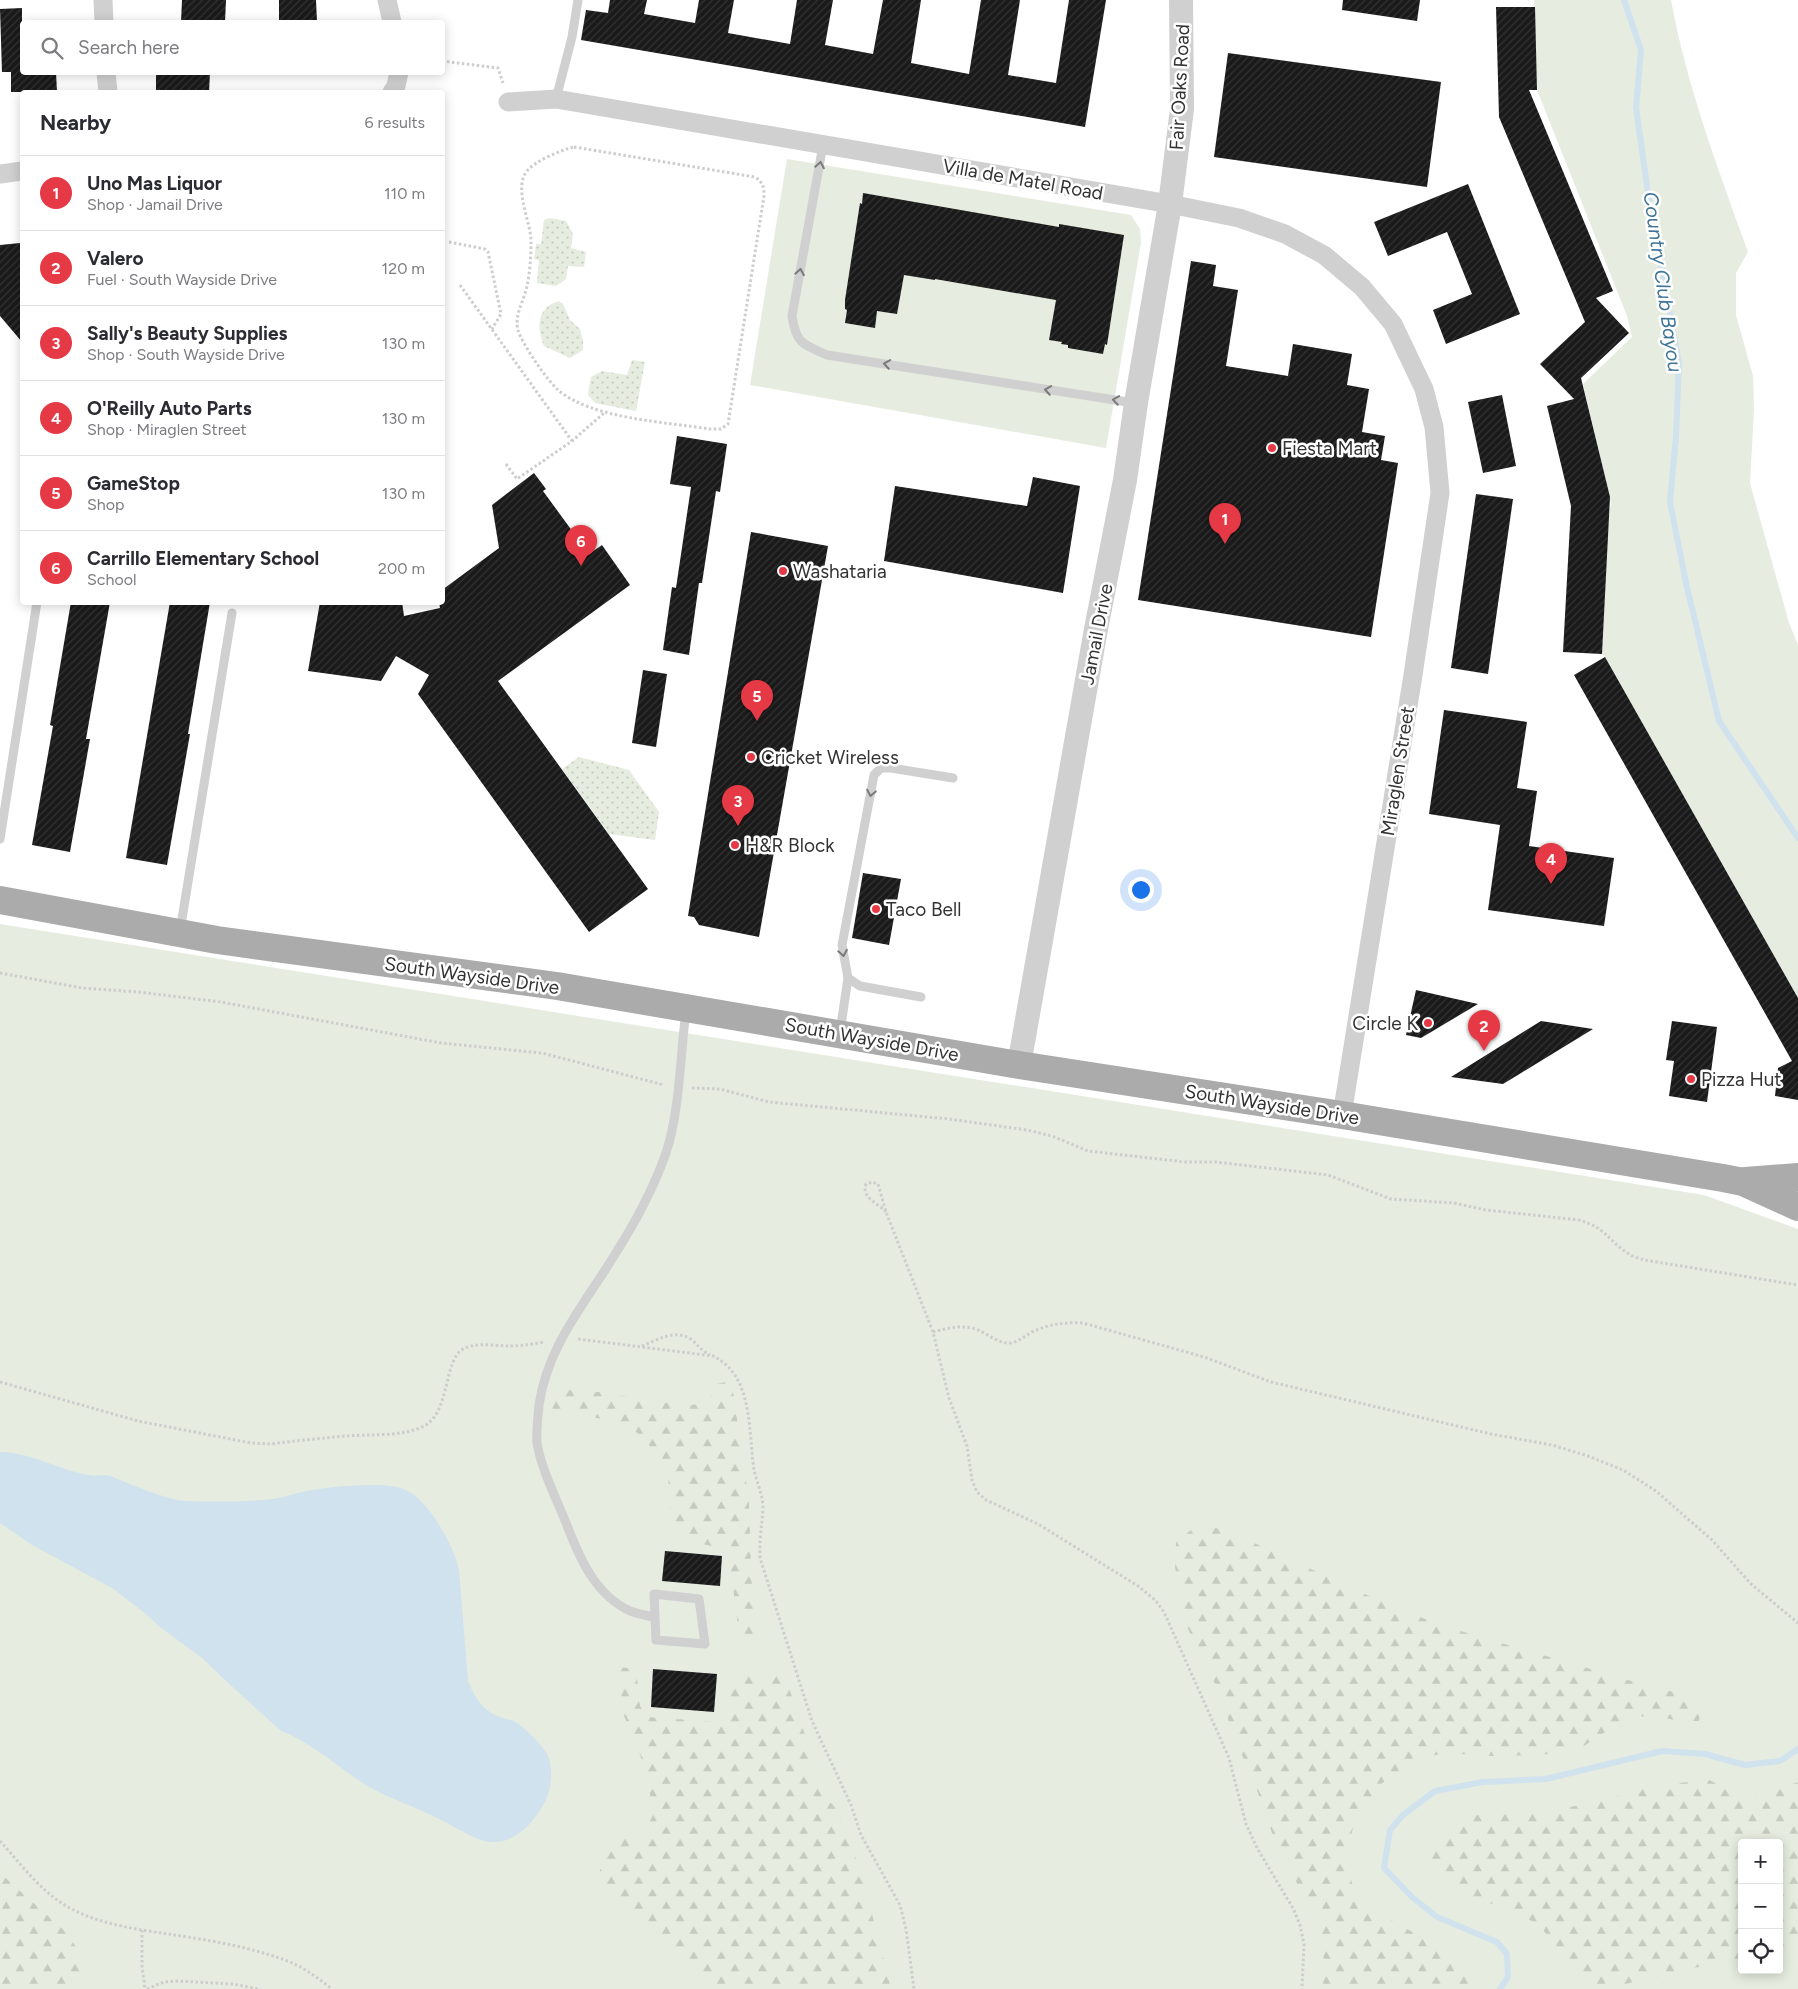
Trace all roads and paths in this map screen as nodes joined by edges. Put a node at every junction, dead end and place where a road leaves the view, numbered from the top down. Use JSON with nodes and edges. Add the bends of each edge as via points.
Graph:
{"nodes":[{"id":1,"x":103,"y":0,"type":"edge"},
{"id":2,"x":387,"y":0,"type":"edge"},
{"id":3,"x":578,"y":0,"type":"edge"},
{"id":4,"x":1181,"y":0,"type":"edge"},
{"id":5,"x":104,"y":20,"type":"edge"},
{"id":6,"x":392,"y":20,"type":"edge"},
{"id":7,"x":445,"y":61,"type":"edge"},
{"id":8,"x":106,"y":75,"type":"edge"},
{"id":9,"x":108,"y":90,"type":"edge"},
{"id":10,"x":556,"y":99,"type":"junction"},
{"id":11,"x":508,"y":102,"type":"joint"},
{"id":12,"x":823,"y":144,"type":"junction"},
{"id":13,"x":20,"y":171,"type":"edge"},
{"id":14,"x":0,"y":174,"type":"edge"},
{"id":15,"x":1170,"y":204,"type":"junction"},
{"id":16,"x":449,"y":242,"type":"dead end"},
{"id":17,"x":460,"y":285,"type":"dead end"},
{"id":18,"x":492,"y":330,"type":"junction"},
{"id":19,"x":1136,"y":403,"type":"junction"},
{"id":20,"x":604,"y":413,"type":"junction"},
{"id":21,"x":1434,"y":427,"type":"joint"},
{"id":22,"x":572,"y":441,"type":"junction"},
{"id":23,"x":506,"y":464,"type":"dead end"},
{"id":24,"x":37,"y":605,"type":"edge"},
{"id":25,"x":232,"y":613,"type":"dead end"},
{"id":26,"x":953,"y":778,"type":"dead end"},
{"id":27,"x":0,"y":839,"type":"edge"},
{"id":28,"x":0,"y":900,"type":"edge"},
{"id":29,"x":180,"y":934,"type":"junction"},
{"id":30,"x":0,"y":974,"type":"edge"},
{"id":31,"x":848,"y":978,"type":"junction"},
{"id":32,"x":921,"y":997,"type":"dead end"},
{"id":33,"x":687,"y":1008,"type":"junction"},
{"id":34,"x":840,"y":1034,"type":"junction"},
{"id":35,"x":1019,"y":1065,"type":"junction"},
{"id":36,"x":677,"y":1087,"type":"junction"},
{"id":37,"x":1342,"y":1115,"type":"junction"},
{"id":38,"x":1798,"y":1177,"type":"edge"},
{"id":39,"x":1743,"y":1182,"type":"junction"},
{"id":40,"x":1798,"y":1206,"type":"edge"},
{"id":41,"x":886,"y":1212,"type":"junction"},
{"id":42,"x":1798,"y":1285,"type":"edge"},
{"id":43,"x":933,"y":1332,"type":"junction"},
{"id":44,"x":640,"y":1347,"type":"dead end"},
{"id":45,"x":713,"y":1356,"type":"dead end"},
{"id":46,"x":655,"y":1618,"type":"junction"},
{"id":47,"x":1798,"y":1623,"type":"edge"},
{"id":48,"x":0,"y":1841,"type":"edge"},
{"id":49,"x":142,"y":1930,"type":"junction"},
{"id":50,"x":146,"y":1989,"type":"edge"},
{"id":51,"x":259,"y":1989,"type":"edge"},
{"id":52,"x":332,"y":1989,"type":"edge"},
{"id":53,"x":1302,"y":1989,"type":"edge"}],
"edges":[{"from":1,"to":5,"type":"street"},
{"from":2,"to":6,"type":"street"},
{"from":3,"to":10,"type":"lane"},
{"from":4,"to":15,"type":"street","name":"Fair Oaks Road","via":[[1182,109]]},
{"from":7,"to":11,"type":"path","via":[[498,68]]},
{"from":8,"to":9,"type":"street"},
{"from":10,"to":11,"type":"street","name":"Villa de Matel Road"},
{"from":10,"to":12,"type":"street","name":"Villa de Matel Road"},
{"from":12,"to":15,"type":"street","name":"Villa de Matel Road"},
{"from":19,"to":12,"type":"lane","one_way":true,"via":[[827,355],[804,344],[795,333],[792,316]]},
{"from":13,"to":14,"type":"street"},
{"from":15,"to":19,"type":"street","name":"Jamail Drive"},
{"from":15,"to":21,"type":"street","name":"Villa de Matel Road","via":[[1239,218],[1285,234],[1324,255],[1362,287],[1393,324],[1424,390]]},
{"from":16,"to":18,"type":"path","via":[[488,252],[501,314]]},
{"from":17,"to":18,"type":"path"},
{"from":18,"to":22,"type":"path"},
{"from":19,"to":35,"type":"street","name":"Jamail Drive","via":[[1125,480]]},
{"from":20,"to":20,"type":"path","via":[[710,428],[728,424],[764,196],[761,181],[755,177],[574,147],[562,149],[527,171],[521,192],[531,234],[531,250],[527,288],[519,309],[517,328],[533,358],[557,390]]},
{"from":20,"to":22,"type":"path"},
{"from":21,"to":37,"type":"street","name":"Miraglen Street","via":[[1440,493]]},
{"from":22,"to":23,"type":"path","via":[[517,479]]},
{"from":24,"to":27,"type":"lane"},
{"from":25,"to":29,"type":"lane"},
{"from":26,"to":31,"type":"lane","one_way":true,"via":[[891,768],[881,768],[874,774],[842,945]]},
{"from":28,"to":29,"type":"main road","name":"South Wayside Drive"},
{"from":29,"to":33,"type":"main road","name":"South Wayside Drive","via":[[556,986]]},
{"from":30,"to":36,"type":"path","via":[[82,988],[222,1002],[440,1043],[542,1053]]},
{"from":31,"to":32,"type":"lane","via":[[860,986]]},
{"from":31,"to":34,"type":"lane"},
{"from":33,"to":34,"type":"main road","name":"South Wayside Drive"},
{"from":33,"to":36,"type":"lane"},
{"from":34,"to":35,"type":"main road","name":"South Wayside Drive"},
{"from":35,"to":37,"type":"main road","name":"South Wayside Drive"},
{"from":36,"to":42,"type":"path","via":[[720,1089],[769,1102],[1028,1130],[1088,1151],[1328,1176],[1391,1199],[1454,1203],[1486,1210],[1579,1220],[1593,1224],[1629,1254],[1644,1260]]},
{"from":36,"to":46,"type":"lane","via":[[675,1117],[666,1153],[632,1225],[560,1339],[542,1391],[538,1416],[537,1442],[542,1463],[591,1578],[610,1598],[630,1611]]},
{"from":37,"to":39,"type":"main road","name":"South Wayside Drive"},
{"from":38,"to":39,"type":"main road","name":"South Wayside Drive"},
{"from":39,"to":40,"type":"main road","name":"South Wayside Drive"},
{"from":41,"to":41,"type":"path","via":[[878,1184],[866,1184],[866,1196]]},
{"from":41,"to":43,"type":"path"},
{"from":43,"to":47,"type":"path","via":[[966,1327],[1008,1343],[1052,1325],[1083,1323],[1204,1357],[1271,1382],[1588,1456],[1623,1470],[1656,1491],[1712,1540],[1751,1584]]},
{"from":43,"to":53,"type":"path","via":[[949,1398],[967,1446],[977,1492],[986,1500],[1038,1524],[1138,1586],[1164,1612],[1229,1758],[1246,1824],[1300,1925],[1304,1944]]},
{"from":44,"to":45,"type":"path","via":[[678,1335],[692,1340]]},
{"from":46,"to":46,"type":"lane","via":[[654,1594],[699,1599],[705,1644],[656,1640]]},
{"from":48,"to":49,"type":"path","via":[[45,1890],[68,1907]]},
{"from":49,"to":50,"type":"path","via":[[142,1967]]},
{"from":49,"to":52,"type":"path","via":[[197,1938],[270,1956],[291,1963]]},
{"from":50,"to":51,"type":"path","via":[[178,1981]]}]}
